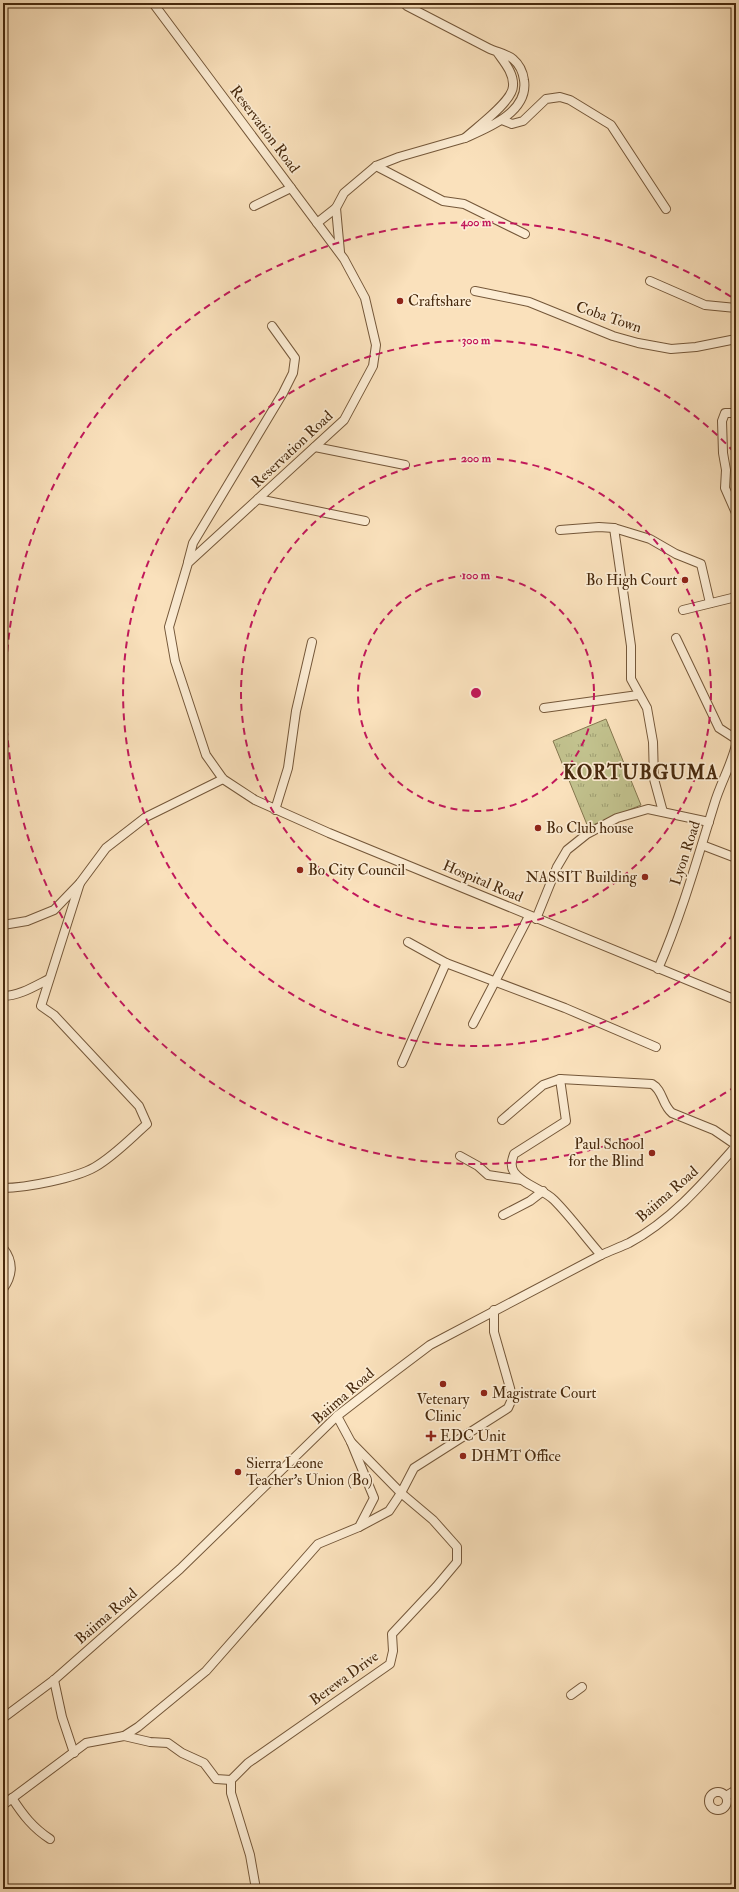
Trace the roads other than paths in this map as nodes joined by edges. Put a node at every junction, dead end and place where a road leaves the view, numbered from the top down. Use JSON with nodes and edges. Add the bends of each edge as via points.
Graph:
{"nodes":[{"id":1,"x":153,"y":3,"type":"edge"},
{"id":2,"x":404,"y":3,"type":"edge"},
{"id":3,"x":496,"y":52,"type":"junction"},
{"id":4,"x":502,"y":120,"type":"junction"},
{"id":5,"x":465,"y":138,"type":"junction"},
{"id":6,"x":376,"y":166,"type":"junction"},
{"id":7,"x":291,"y":188,"type":"junction"},
{"id":8,"x":254,"y":206,"type":"dead end"},
{"id":9,"x":336,"y":208,"type":"junction"},
{"id":10,"x":666,"y":209,"type":"dead end"},
{"id":11,"x":317,"y":223,"type":"junction"},
{"id":12,"x":524,"y":234,"type":"dead end"},
{"id":13,"x":340,"y":252,"type":"junction"},
{"id":14,"x":650,"y":281,"type":"dead end"},
{"id":15,"x":475,"y":291,"type":"dead end"},
{"id":16,"x":736,"y":308,"type":"edge"},
{"id":17,"x":272,"y":326,"type":"dead end"},
{"id":18,"x":736,"y":339,"type":"edge"},
{"id":19,"x":736,"y":413,"type":"edge"},
{"id":20,"x":315,"y":447,"type":"junction"},
{"id":21,"x":405,"y":465,"type":"dead end"},
{"id":22,"x":258,"y":499,"type":"junction"},
{"id":23,"x":736,"y":513,"type":"edge"},
{"id":24,"x":365,"y":521,"type":"dead end"},
{"id":25,"x":614,"y":528,"type":"junction"},
{"id":26,"x":560,"y":530,"type":"dead end"},
{"id":27,"x":188,"y":563,"type":"junction"},
{"id":28,"x":736,"y":597,"type":"edge"},
{"id":29,"x":710,"y":603,"type":"junction"},
{"id":30,"x":683,"y":610,"type":"dead end"},
{"id":31,"x":676,"y":638,"type":"dead end"},
{"id":32,"x":312,"y":642,"type":"dead end"},
{"id":33,"x":638,"y":695,"type":"junction"},
{"id":34,"x":544,"y":708,"type":"dead end"},
{"id":35,"x":736,"y":739,"type":"edge"},
{"id":36,"x":736,"y":745,"type":"edge"},
{"id":37,"x":734,"y":758,"type":"edge"},
{"id":38,"x":223,"y":779,"type":"junction"},
{"id":39,"x":275,"y":810,"type":"junction"},
{"id":40,"x":663,"y":812,"type":"junction"},
{"id":41,"x":709,"y":822,"type":"junction"},
{"id":42,"x":702,"y":845,"type":"junction"},
{"id":43,"x":736,"y":858,"type":"edge"},
{"id":44,"x":80,"y":883,"type":"junction"},
{"id":45,"x":533,"y":917,"type":"junction"},
{"id":46,"x":3,"y":925,"type":"edge"},
{"id":47,"x":408,"y":942,"type":"dead end"},
{"id":48,"x":446,"y":963,"type":"junction"},
{"id":49,"x":658,"y":969,"type":"junction"},
{"id":50,"x":48,"y":979,"type":"junction"},
{"id":51,"x":495,"y":982,"type":"junction"},
{"id":52,"x":3,"y":996,"type":"edge"},
{"id":53,"x":736,"y":1000,"type":"edge"},
{"id":54,"x":473,"y":1024,"type":"dead end"},
{"id":55,"x":656,"y":1047,"type":"dead end"},
{"id":56,"x":402,"y":1063,"type":"dead end"},
{"id":57,"x":560,"y":1079,"type":"junction"},
{"id":58,"x":502,"y":1120,"type":"dead end"},
{"id":59,"x":736,"y":1145,"type":"edge"},
{"id":60,"x":460,"y":1156,"type":"dead end"},
{"id":61,"x":522,"y":1180,"type":"junction"},
{"id":62,"x":3,"y":1188,"type":"edge"},
{"id":63,"x":543,"y":1191,"type":"junction"},
{"id":64,"x":503,"y":1214,"type":"dead end"},
{"id":65,"x":3,"y":1248,"type":"edge"},
{"id":66,"x":601,"y":1255,"type":"junction"},
{"id":67,"x":3,"y":1289,"type":"edge"},
{"id":68,"x":494,"y":1310,"type":"junction"},
{"id":69,"x":337,"y":1416,"type":"junction"},
{"id":70,"x":351,"y":1442,"type":"junction"},
{"id":71,"x":401,"y":1493,"type":"junction"},
{"id":72,"x":359,"y":1527,"type":"junction"},
{"id":73,"x":54,"y":1680,"type":"junction"},
{"id":74,"x":582,"y":1687,"type":"dead end"},
{"id":75,"x":571,"y":1695,"type":"dead end"},
{"id":76,"x":3,"y":1718,"type":"edge"},
{"id":77,"x":124,"y":1736,"type":"junction"},
{"id":78,"x":74,"y":1753,"type":"junction"},
{"id":79,"x":231,"y":1780,"type":"junction"},
{"id":80,"x":736,"y":1790,"type":"edge"},
{"id":81,"x":726,"y":1796,"type":"dead end"},
{"id":82,"x":12,"y":1798,"type":"junction"},
{"id":83,"x":3,"y":1805,"type":"edge"},
{"id":84,"x":50,"y":1839,"type":"dead end"},
{"id":85,"x":256,"y":1889,"type":"edge"}],
"edges":[{"from":1,"to":7,"type":"street","name":"Reservation Road"},
{"from":2,"to":3,"type":"street"},
{"from":3,"to":4,"type":"street","via":[[512,58],[517,63],[523,71],[525,85],[522,96]]},
{"from":3,"to":5,"type":"street","via":[[508,66],[514,85],[511,96]]},
{"from":4,"to":5,"type":"street"},
{"from":4,"to":10,"type":"street","via":[[512,124],[523,121],[546,99],[560,97],[570,100],[611,125]]},
{"from":5,"to":6,"type":"street"},
{"from":6,"to":9,"type":"street","via":[[344,193]]},
{"from":6,"to":12,"type":"street","via":[[443,201],[464,204]]},
{"from":7,"to":8,"type":"street"},
{"from":7,"to":11,"type":"street","name":"Reservation Road"},
{"from":9,"to":11,"type":"street"},
{"from":9,"to":13,"type":"street"},
{"from":11,"to":13,"type":"street","name":"Reservation Road"},
{"from":13,"to":20,"type":"street","name":"Reservation Road","via":[[365,298],[376,345],[373,366],[344,420]]},
{"from":14,"to":16,"type":"street","via":[[705,305]]},
{"from":15,"to":18,"type":"street","name":"Coba Town","via":[[529,302],[613,336],[638,343],[671,349]]},
{"from":17,"to":27,"type":"street","via":[[295,358],[292,373],[193,543]]},
{"from":19,"to":23,"type":"street","via":[[725,413],[722,421],[725,488]]},
{"from":20,"to":21,"type":"street"},
{"from":20,"to":22,"type":"street","name":"Reservation Road"},
{"from":22,"to":24,"type":"street"},
{"from":22,"to":27,"type":"street","name":"Reservation Road"},
{"from":25,"to":26,"type":"street"},
{"from":25,"to":29,"type":"street","via":[[650,539],[676,554],[701,564]]},
{"from":25,"to":33,"type":"street","via":[[631,646],[631,679]]},
{"from":27,"to":38,"type":"street","via":[[169,627],[175,661],[206,755]]},
{"from":28,"to":29,"type":"street"},
{"from":29,"to":30,"type":"street"},
{"from":31,"to":35,"type":"street","via":[[720,728]]},
{"from":32,"to":39,"type":"street","via":[[296,711],[288,768]]},
{"from":33,"to":34,"type":"street"},
{"from":33,"to":40,"type":"street","via":[[647,708],[653,742],[654,779]]},
{"from":36,"to":37,"type":"street","name":"Lyon Road"},
{"from":37,"to":41,"type":"street","name":"Lyon Road","via":[[714,803]]},
{"from":38,"to":39,"type":"street","name":"Hospital Road"},
{"from":38,"to":44,"type":"street","via":[[146,817],[106,848]]},
{"from":39,"to":45,"type":"street","name":"Hospital Road"},
{"from":40,"to":41,"type":"street"},
{"from":40,"to":45,"type":"street","via":[[648,810],[617,818],[587,834],[567,850]]},
{"from":41,"to":42,"type":"street","name":"Lyon Road"},
{"from":42,"to":43,"type":"street"},
{"from":42,"to":49,"type":"street","name":"Lyon Road","via":[[674,931]]},
{"from":44,"to":46,"type":"street","via":[[54,910],[27,921]]},
{"from":44,"to":50,"type":"street"},
{"from":45,"to":49,"type":"street","name":"Hospital Road"},
{"from":45,"to":51,"type":"street"},
{"from":47,"to":48,"type":"street"},
{"from":48,"to":51,"type":"street"},
{"from":48,"to":56,"type":"street"},
{"from":49,"to":53,"type":"street","name":"Hospital Road"},
{"from":50,"to":52,"type":"street","via":[[30,989]]},
{"from":50,"to":62,"type":"street","via":[[41,1006],[54,1015],[139,1106],[147,1124],[117,1152],[94,1168],[75,1175]]},
{"from":51,"to":54,"type":"street"},
{"from":51,"to":55,"type":"street","via":[[565,1008]]},
{"from":57,"to":58,"type":"street","via":[[543,1085]]},
{"from":57,"to":59,"type":"street","via":[[652,1084],[657,1087],[666,1108],[672,1113],[714,1130]]},
{"from":57,"to":61,"type":"street","via":[[566,1121],[514,1154],[511,1163],[513,1171]]},
{"from":59,"to":66,"type":"street","name":"Baiima Road","via":[[702,1185],[660,1223],[629,1243]]},
{"from":60,"to":61,"type":"street","via":[[488,1175]]},
{"from":61,"to":63,"type":"street"},
{"from":63,"to":64,"type":"street","via":[[530,1201]]},
{"from":63,"to":66,"type":"street","via":[[554,1200]]},
{"from":65,"to":67,"type":"street","via":[[9,1255],[11,1275]]},
{"from":66,"to":68,"type":"street","name":"Baiima Road"},
{"from":68,"to":69,"type":"street","name":"Baiima Road","via":[[430,1345]]},
{"from":68,"to":71,"type":"street","via":[[494,1332],[512,1399],[508,1408],[414,1468]]},
{"from":69,"to":70,"type":"street"},
{"from":69,"to":73,"type":"street","name":"Baiima Road","via":[[180,1569]]},
{"from":70,"to":71,"type":"street","name":"Berewa Drive"},
{"from":70,"to":72,"type":"street","via":[[374,1498]]},
{"from":71,"to":72,"type":"street","via":[[389,1510]]},
{"from":71,"to":79,"type":"street","name":"Berewa Drive","via":[[433,1520],[456,1547],[457,1562],[392,1634],[390,1664],[248,1763]]},
{"from":72,"to":77,"type":"street","via":[[318,1544],[206,1671]]},
{"from":73,"to":76,"type":"street","name":"Baiima Road"},
{"from":73,"to":78,"type":"street","via":[[62,1718]]},
{"from":74,"to":75,"type":"street"},
{"from":77,"to":78,"type":"street","via":[[86,1743]]},
{"from":77,"to":79,"type":"street","via":[[168,1743],[182,1754],[204,1763],[216,1779]]},
{"from":78,"to":82,"type":"street"},
{"from":79,"to":85,"type":"street","via":[[231,1793],[250,1855]]},
{"from":80,"to":81,"type":"street"},
{"from":82,"to":83,"type":"street"},
{"from":82,"to":84,"type":"street","via":[[24,1817],[37,1831]]}]}
